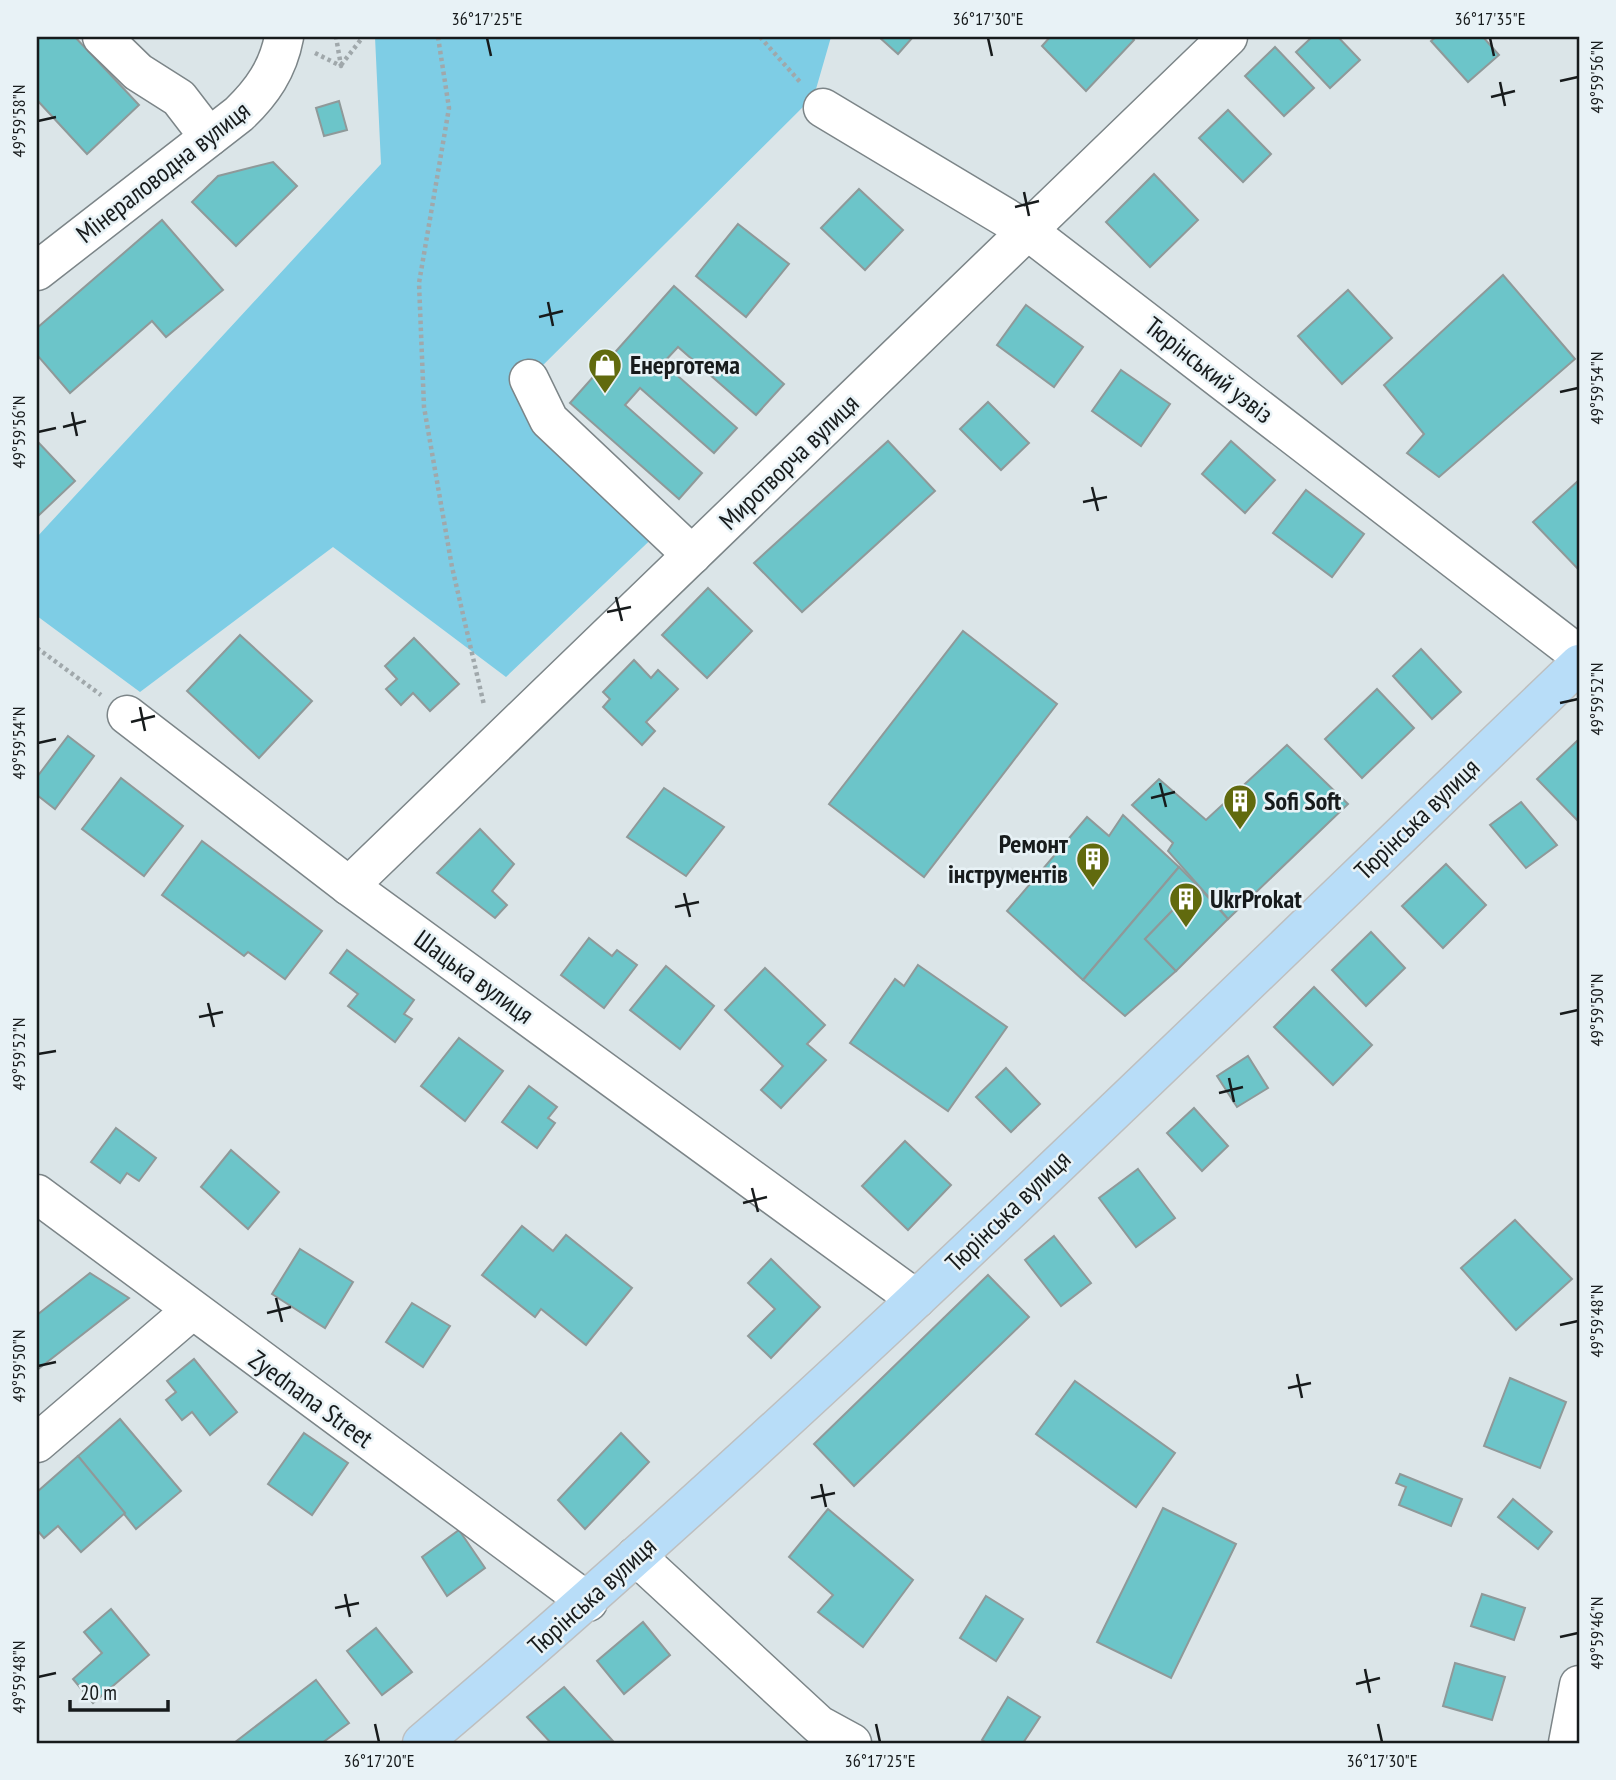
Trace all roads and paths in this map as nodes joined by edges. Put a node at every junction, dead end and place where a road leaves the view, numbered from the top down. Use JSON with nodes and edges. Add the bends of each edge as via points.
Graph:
{"nodes":[{"id":1,"x":103,"y":37,"type":"edge"},
{"id":2,"x":337,"y":37,"type":"edge"},
{"id":3,"x":363,"y":37,"type":"edge"},
{"id":4,"x":438,"y":37,"type":"edge"},
{"id":5,"x":760,"y":37,"type":"edge"},
{"id":6,"x":1228,"y":37,"type":"edge"},
{"id":7,"x":282,"y":46,"type":"edge"},
{"id":8,"x":341,"y":66,"type":"junction"},
{"id":9,"x":823,"y":108,"type":"joint"},
{"id":10,"x":209,"y":137,"type":"junction"},
{"id":11,"x":1028,"y":231,"type":"junction"},
{"id":12,"x":37,"y":271,"type":"edge"},
{"id":13,"x":529,"y":379,"type":"dead end"},
{"id":14,"x":692,"y":555,"type":"junction"},
{"id":15,"x":37,"y":648,"type":"edge"},
{"id":16,"x":1579,"y":655,"type":"edge"},
{"id":17,"x":1579,"y":664,"type":"edge"},
{"id":18,"x":127,"y":715,"type":"joint"},
{"id":19,"x":494,"y":747,"type":"junction"},
{"id":20,"x":349,"y":886,"type":"junction"},
{"id":21,"x":37,"y":1194,"type":"edge"},
{"id":22,"x":916,"y":1299,"type":"junction"},
{"id":23,"x":191,"y":1311,"type":"junction"},
{"id":24,"x":37,"y":1443,"type":"edge"},
{"id":25,"x":636,"y":1556,"type":"junction"},
{"id":26,"x":587,"y":1602,"type":"junction"},
{"id":27,"x":1579,"y":1685,"type":"edge"},
{"id":28,"x":422,"y":1743,"type":"edge"},
{"id":29,"x":852,"y":1743,"type":"edge"},
{"id":30,"x":1568,"y":1743,"type":"edge"}],
"edges":[{"from":1,"to":10,"type":"street","via":[[138,72],[179,98]]},
{"from":2,"to":8,"type":"path"},
{"from":3,"to":8,"type":"path"},
{"from":4,"to":19,"type":"path","via":[[449,108],[419,283],[425,407],[453,567]]},
{"from":5,"to":9,"type":"path"},
{"from":6,"to":11,"type":"street","name":"Миротворча вулиця"},
{"from":7,"to":8,"type":"path"},
{"from":7,"to":10,"type":"street","name":"Мінераловодна вулиця","via":[[262,91]]},
{"from":9,"to":11,"type":"street","name":"Тюрінський узвіз"},
{"from":10,"to":12,"type":"street","name":"Мінераловодна вулиця"},
{"from":11,"to":14,"type":"street","name":"Миротворча вулиця"},
{"from":11,"to":16,"type":"street","name":"Тюрінський узвіз"},
{"from":13,"to":14,"type":"street","via":[[548,420]]},
{"from":14,"to":19,"type":"street","name":"Миротворча вулиця"},
{"from":15,"to":18,"type":"path"},
{"from":17,"to":22,"type":"main road","name":"Тюрінська вулиця"},
{"from":18,"to":20,"type":"street","name":"Шацька вулиця"},
{"from":19,"to":20,"type":"street","name":"Миротворча вулиця"},
{"from":20,"to":22,"type":"street","name":"Шацька вулиця"},
{"from":21,"to":23,"type":"street","name":"Zyednana Street"},
{"from":22,"to":25,"type":"main road","name":"Тюрінська вулиця"},
{"from":23,"to":24,"type":"street"},
{"from":23,"to":26,"type":"street","name":"Zyednana Street"},
{"from":25,"to":26,"type":"main road","name":"Тюрінська вулиця"},
{"from":25,"to":29,"type":"street","via":[[820,1725]]},
{"from":26,"to":28,"type":"main road","name":"Тюрінська вулиця"},
{"from":27,"to":30,"type":"street"}]}
